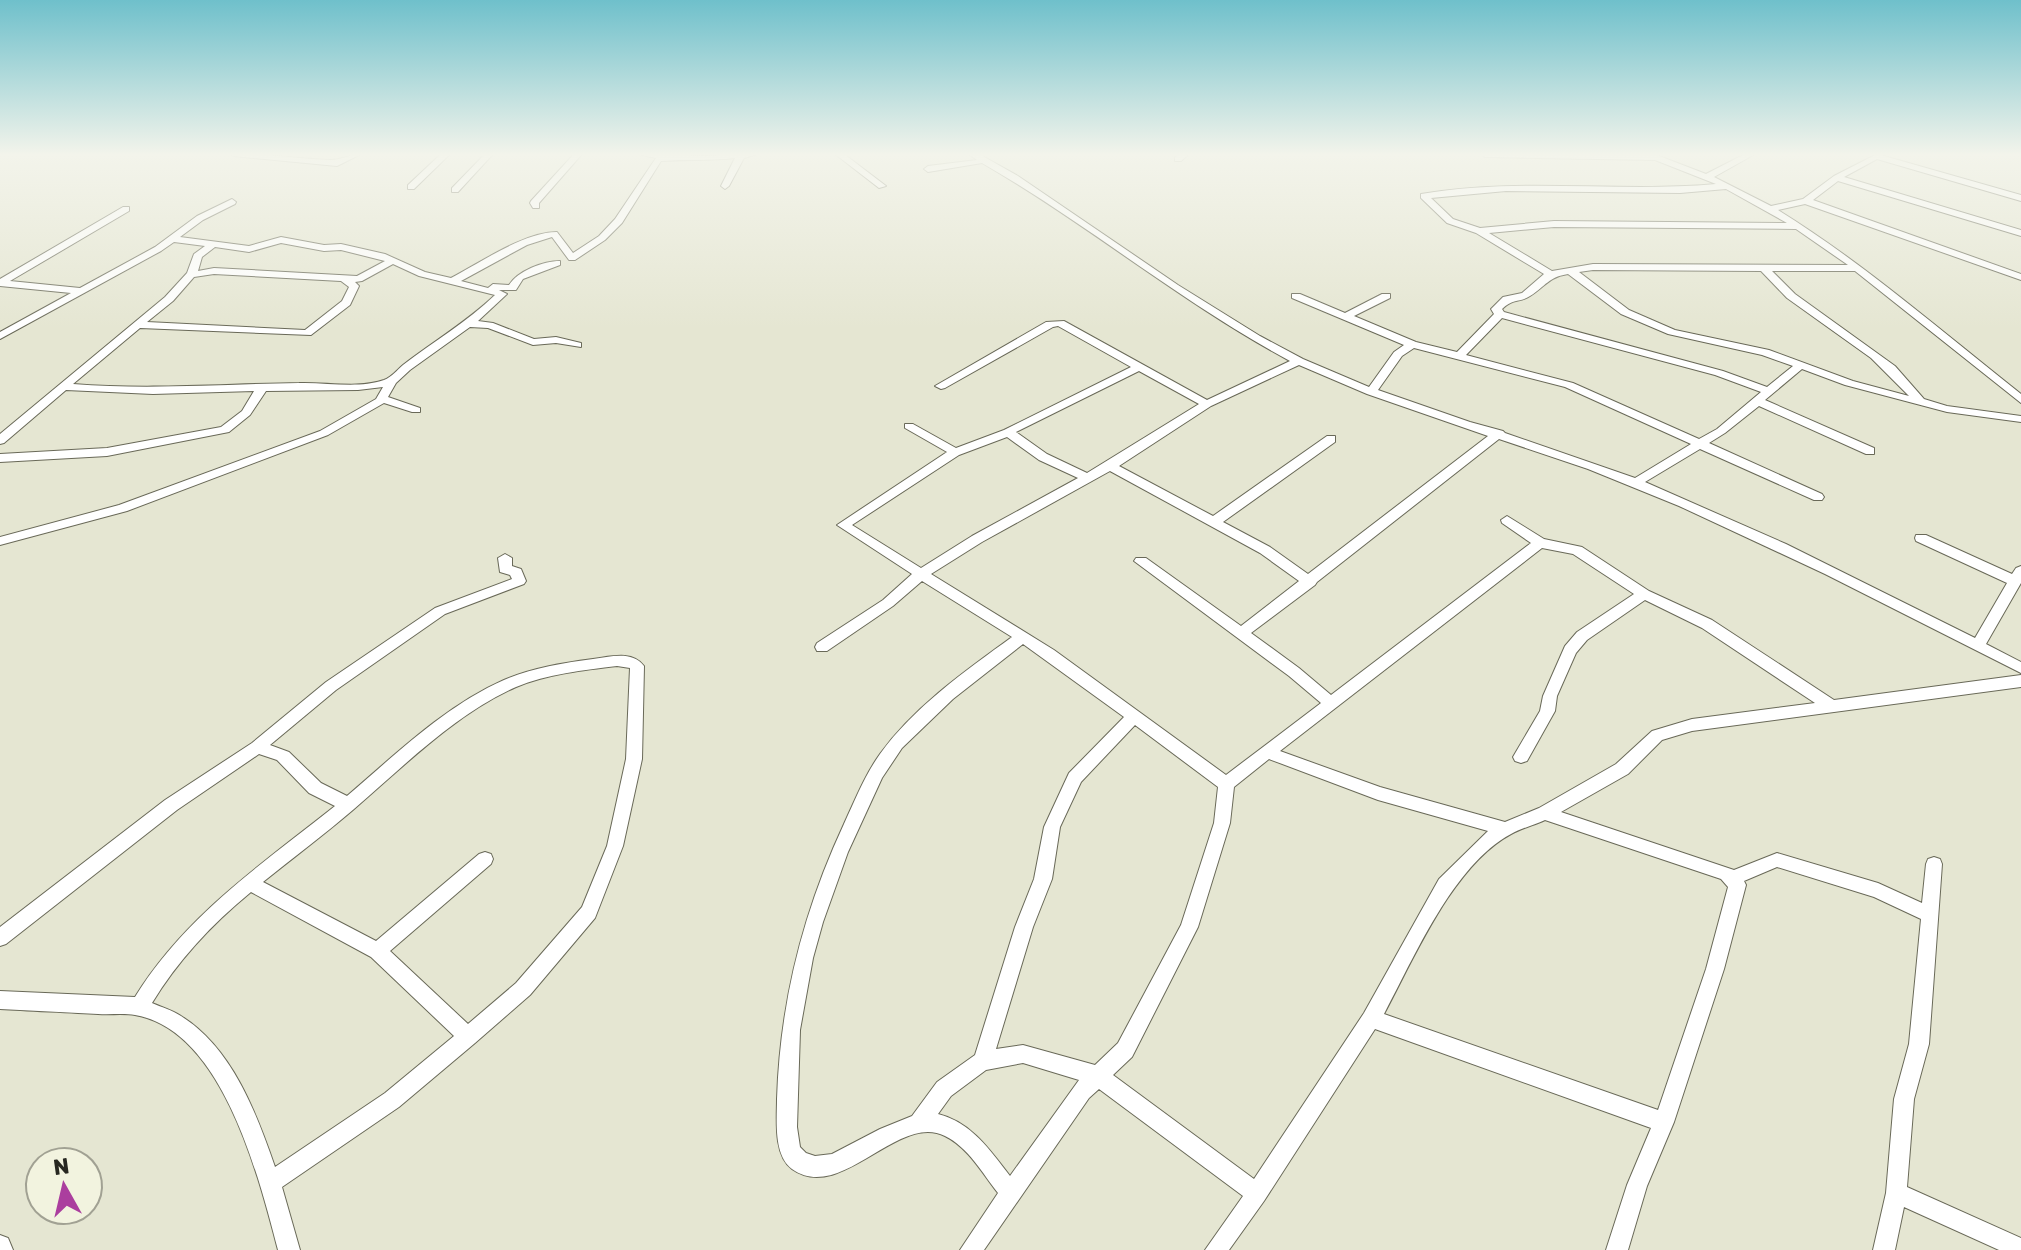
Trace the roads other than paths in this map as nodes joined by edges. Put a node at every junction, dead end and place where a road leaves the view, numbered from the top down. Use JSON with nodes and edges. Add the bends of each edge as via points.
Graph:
{"nodes":[{"id":1,"x":120,"y":212,"type":"edge"},
{"id":2,"x":211,"y":212,"type":"edge"},
{"id":3,"x":624,"y":212,"type":"edge"},
{"id":4,"x":1069,"y":212,"type":"edge"},
{"id":5,"x":1440,"y":212,"type":"edge"},
{"id":6,"x":1774,"y":212,"type":"edge"},
{"id":7,"x":1838,"y":212,"type":"edge"},
{"id":8,"x":1952,"y":212,"type":"edge"},
{"id":9,"x":1797,"y":226,"type":"junction"},
{"id":10,"x":1479,"y":231,"type":"junction"},
{"id":11,"x":2021,"y":233,"type":"edge"},
{"id":12,"x":174,"y":239,"type":"junction"},
{"id":13,"x":215,"y":243,"type":"junction"},
{"id":14,"x":394,"y":260,"type":"junction"},
{"id":15,"x":557,"y":263,"type":"dead end"},
{"id":16,"x":1856,"y":268,"type":"junction"},
{"id":17,"x":1765,"y":269,"type":"junction"},
{"id":18,"x":1572,"y":272,"type":"junction"},
{"id":19,"x":1550,"y":274,"type":"junction"},
{"id":20,"x":191,"y":275,"type":"junction"},
{"id":21,"x":2021,"y":277,"type":"edge"},
{"id":22,"x":345,"y":279,"type":"junction"},
{"id":23,"x":458,"y":280,"type":"junction"},
{"id":24,"x":82,"y":291,"type":"junction"},
{"id":25,"x":1296,"y":296,"type":"dead end"},
{"id":26,"x":1386,"y":296,"type":"dead end"},
{"id":27,"x":1500,"y":314,"type":"junction"},
{"id":28,"x":1347,"y":316,"type":"junction"},
{"id":29,"x":467,"y":324,"type":"junction"},
{"id":30,"x":138,"y":325,"type":"junction"},
{"id":31,"x":0,"y":336,"type":"edge"},
{"id":32,"x":1412,"y":344,"type":"junction"},
{"id":33,"x":577,"y":345,"type":"dead end"},
{"id":34,"x":1459,"y":356,"type":"junction"},
{"id":35,"x":1298,"y":361,"type":"junction"},
{"id":36,"x":1801,"y":365,"type":"junction"},
{"id":37,"x":1139,"y":367,"type":"junction"},
{"id":38,"x":941,"y":386,"type":"dead end"},
{"id":39,"x":64,"y":387,"type":"junction"},
{"id":40,"x":262,"y":388,"type":"junction"},
{"id":41,"x":384,"y":389,"type":"junction"},
{"id":42,"x":1371,"y":392,"type":"junction"},
{"id":43,"x":1770,"y":392,"type":"junction"},
{"id":44,"x":2021,"y":400,"type":"edge"},
{"id":45,"x":1758,"y":401,"type":"junction"},
{"id":46,"x":1920,"y":402,"type":"junction"},
{"id":47,"x":1207,"y":404,"type":"junction"},
{"id":48,"x":416,"y":410,"type":"dead end"},
{"id":49,"x":2021,"y":419,"type":"edge"},
{"id":50,"x":909,"y":426,"type":"dead end"},
{"id":51,"x":1008,"y":432,"type":"junction"},
{"id":52,"x":1499,"y":433,"type":"junction"},
{"id":53,"x":1331,"y":439,"type":"dead end"},
{"id":54,"x":0,"y":440,"type":"edge"},
{"id":55,"x":1697,"y":443,"type":"junction"},
{"id":56,"x":1870,"y":451,"type":"dead end"},
{"id":57,"x":955,"y":452,"type":"junction"},
{"id":58,"x":0,"y":458,"type":"edge"},
{"id":59,"x":1110,"y":466,"type":"junction"},
{"id":60,"x":1087,"y":478,"type":"junction"},
{"id":61,"x":1635,"y":483,"type":"junction"},
{"id":62,"x":1818,"y":497,"type":"dead end"},
{"id":63,"x":1507,"y":520,"type":"dead end"},
{"id":64,"x":1214,"y":522,"type":"junction"},
{"id":65,"x":1921,"y":538,"type":"dead end"},
{"id":66,"x":0,"y":541,"type":"edge"},
{"id":67,"x":1540,"y":543,"type":"junction"},
{"id":68,"x":505,"y":558,"type":"dead end"},
{"id":69,"x":1141,"y":561,"type":"dead end"},
{"id":70,"x":921,"y":574,"type":"junction"},
{"id":71,"x":2018,"y":576,"type":"edge"},
{"id":72,"x":1310,"y":582,"type":"junction"},
{"id":73,"x":1644,"y":594,"type":"junction"},
{"id":74,"x":1240,"y":634,"type":"junction"},
{"id":75,"x":1021,"y":638,"type":"junction"},
{"id":76,"x":1978,"y":646,"type":"junction"},
{"id":77,"x":822,"y":647,"type":"dead end"},
{"id":78,"x":2021,"y":668,"type":"edge"},
{"id":79,"x":2021,"y":681,"type":"edge"},
{"id":80,"x":1332,"y":704,"type":"junction"},
{"id":81,"x":1831,"y":706,"type":"junction"},
{"id":82,"x":1134,"y":717,"type":"junction"},
{"id":83,"x":257,"y":747,"type":"junction"},
{"id":84,"x":1269,"y":753,"type":"junction"},
{"id":85,"x":1521,"y":757,"type":"dead end"},
{"id":86,"x":1226,"y":784,"type":"junction"},
{"id":87,"x":347,"y":804,"type":"junction"},
{"id":88,"x":1545,"y":813,"type":"junction"},
{"id":89,"x":1505,"y":829,"type":"junction"},
{"id":90,"x":485,"y":859,"type":"dead end"},
{"id":91,"x":1934,"y":864,"type":"dead end"},
{"id":92,"x":1732,"y":878,"type":"junction"},
{"id":93,"x":252,"y":884,"type":"junction"},
{"id":94,"x":1929,"y":914,"type":"junction"},
{"id":95,"x":0,"y":938,"type":"edge"},
{"id":96,"x":377,"y":951,"type":"junction"},
{"id":97,"x":0,"y":1000,"type":"edge"},
{"id":98,"x":139,"y":1007,"type":"junction"},
{"id":99,"x":1371,"y":1019,"type":"junction"},
{"id":100,"x":468,"y":1036,"type":"junction"},
{"id":101,"x":983,"y":1061,"type":"junction"},
{"id":102,"x":1098,"y":1076,"type":"junction"},
{"id":103,"x":920,"y":1121,"type":"junction"},
{"id":104,"x":1664,"y":1122,"type":"junction"},
{"id":105,"x":270,"y":1183,"type":"junction"},
{"id":106,"x":1009,"y":1191,"type":"junction"},
{"id":107,"x":1896,"y":1193,"type":"junction"},
{"id":108,"x":1257,"y":1194,"type":"junction"},
{"id":109,"x":2021,"y":1249,"type":"edge"},
{"id":110,"x":289,"y":1250,"type":"edge"},
{"id":111,"x":971,"y":1250,"type":"edge"},
{"id":112,"x":1216,"y":1250,"type":"edge"},
{"id":113,"x":1617,"y":1250,"type":"edge"},
{"id":114,"x":1884,"y":1250,"type":"edge"}],
"edges":[{"from":1,"to":24,"type":"street","via":[[0,283]]},
{"from":2,"to":12,"type":"street"},
{"from":3,"to":23,"type":"street","via":[[595,244],[572,258],[554,234]]},
{"from":4,"to":35,"type":"street","via":[[1205,307]]},
{"from":5,"to":10,"type":"street"},
{"from":6,"to":9,"type":"street"},
{"from":7,"to":21,"type":"street"},
{"from":8,"to":11,"type":"street"},
{"from":9,"to":10,"type":"street","via":[[1554,224]]},
{"from":9,"to":16,"type":"street"},
{"from":10,"to":19,"type":"street"},
{"from":12,"to":13,"type":"street"},
{"from":12,"to":24,"type":"street"},
{"from":13,"to":14,"type":"street","via":[[257,249],[281,240]]},
{"from":13,"to":20,"type":"street","via":[[197,256]]},
{"from":14,"to":22,"type":"street","via":[[366,278]]},
{"from":14,"to":23,"type":"street","via":[[422,274]]},
{"from":15,"to":23,"type":"street","via":[[519,277],[512,288]]},
{"from":16,"to":17,"type":"street"},
{"from":16,"to":44,"type":"street"},
{"from":17,"to":18,"type":"street","via":[[1636,264]]},
{"from":17,"to":46,"type":"street","via":[[1790,295],[1883,361]]},
{"from":18,"to":19,"type":"street"},
{"from":18,"to":36,"type":"street","via":[[1602,298],[1647,324]]},
{"from":19,"to":27,"type":"street","via":[[1525,295],[1501,302],[1496,309]]},
{"from":20,"to":22,"type":"street","via":[[214,271]]},
{"from":20,"to":30,"type":"street"},
{"from":22,"to":30,"type":"street","via":[[354,286],[348,301],[307,333]]},
{"from":23,"to":29,"type":"street","via":[[502,294]]},
{"from":24,"to":31,"type":"street"},
{"from":25,"to":28,"type":"street"},
{"from":26,"to":28,"type":"street"},
{"from":27,"to":34,"type":"street"},
{"from":27,"to":43,"type":"street","via":[[1719,373]]},
{"from":28,"to":32,"type":"street"},
{"from":29,"to":33,"type":"street","via":[[489,325],[533,342]]},
{"from":29,"to":41,"type":"street"},
{"from":30,"to":39,"type":"street"},
{"from":32,"to":34,"type":"street"},
{"from":32,"to":42,"type":"street","via":[[1398,354]]},
{"from":34,"to":55,"type":"street","via":[[1569,385]]},
{"from":35,"to":42,"type":"street"},
{"from":35,"to":47,"type":"street"},
{"from":36,"to":43,"type":"street"},
{"from":36,"to":46,"type":"street"},
{"from":37,"to":38,"type":"street","via":[[1055,323]]},
{"from":37,"to":47,"type":"street"},
{"from":37,"to":51,"type":"street"},
{"from":39,"to":40,"type":"street","via":[[137,392]]},
{"from":39,"to":54,"type":"street"},
{"from":40,"to":41,"type":"street"},
{"from":40,"to":58,"type":"street","via":[[246,413],[225,430],[107,452]]},
{"from":41,"to":48,"type":"street"},
{"from":41,"to":66,"type":"street","via":[[352,419],[285,450],[94,518]]},
{"from":42,"to":52,"type":"street"},
{"from":43,"to":45,"type":"street"},
{"from":45,"to":55,"type":"street","via":[[1710,439]]},
{"from":45,"to":56,"type":"street"},
{"from":46,"to":49,"type":"street"},
{"from":47,"to":59,"type":"street"},
{"from":50,"to":57,"type":"street"},
{"from":51,"to":57,"type":"street"},
{"from":51,"to":60,"type":"street"},
{"from":52,"to":61,"type":"street"},
{"from":52,"to":72,"type":"street"},
{"from":53,"to":64,"type":"street"},
{"from":55,"to":61,"type":"street"},
{"from":55,"to":62,"type":"street"},
{"from":57,"to":70,"type":"street","via":[[843,523]]},
{"from":59,"to":60,"type":"street"},
{"from":59,"to":64,"type":"street"},
{"from":60,"to":70,"type":"street"},
{"from":61,"to":76,"type":"street"},
{"from":63,"to":67,"type":"street"},
{"from":64,"to":72,"type":"street"},
{"from":65,"to":71,"type":"street"},
{"from":67,"to":73,"type":"street","via":[[1577,550]]},
{"from":67,"to":80,"type":"street"},
{"from":68,"to":83,"type":"street","via":[[505,569],[516,572],[515,585],[440,611],[331,686]]},
{"from":69,"to":74,"type":"street"},
{"from":70,"to":75,"type":"street"},
{"from":70,"to":77,"type":"street"},
{"from":71,"to":76,"type":"street"},
{"from":72,"to":74,"type":"street"},
{"from":73,"to":81,"type":"street","via":[[1707,624]]},
{"from":73,"to":85,"type":"street","via":[[1570,650],[1547,711]]},
{"from":74,"to":80,"type":"street"},
{"from":75,"to":82,"type":"street","via":[[1101,689]]},
{"from":75,"to":103,"type":"street","via":[[980,667],[885,758],[830,870],[798,978],[787,1088],[787,1124],[796,1159],[820,1166],[837,1161]]},
{"from":76,"to":78,"type":"street"},
{"from":79,"to":81,"type":"street"},
{"from":80,"to":84,"type":"street"},
{"from":81,"to":88,"type":"street","via":[[1692,725],[1657,735],[1622,769]]},
{"from":82,"to":86,"type":"street"},
{"from":82,"to":101,"type":"street","via":[[1075,778],[1052,827],[1043,879]]},
{"from":83,"to":87,"type":"street","via":[[283,756],[315,788]]},
{"from":83,"to":95,"type":"street","via":[[171,805]]},
{"from":84,"to":86,"type":"street"},
{"from":84,"to":89,"type":"street","via":[[1378,793]]},
{"from":86,"to":102,"type":"street","via":[[1222,823],[1189,927],[1125,1050]]},
{"from":87,"to":93,"type":"street"},
{"from":87,"to":100,"type":"street","via":[[498,689],[549,671],[624,660],[637,666],[634,759],[615,846],[589,912],[523,989]]},
{"from":88,"to":89,"type":"street"},
{"from":88,"to":92,"type":"street"},
{"from":89,"to":99,"type":"street","via":[[1445,884]]},
{"from":90,"to":96,"type":"street"},
{"from":91,"to":94,"type":"street"},
{"from":92,"to":94,"type":"street","via":[[1777,860],[1878,891]]},
{"from":92,"to":104,"type":"street","via":[[1737,885],[1715,969]]},
{"from":93,"to":96,"type":"street"},
{"from":93,"to":98,"type":"street","via":[[194,935]]},
{"from":94,"to":107,"type":"street","via":[[1919,1044],[1904,1099]]},
{"from":96,"to":100,"type":"street"},
{"from":97,"to":98,"type":"street"},
{"from":98,"to":105,"type":"street","via":[[188,1034],[220,1064]]},
{"from":99,"to":104,"type":"street"},
{"from":99,"to":108,"type":"street"},
{"from":100,"to":105,"type":"street","via":[[392,1100]]},
{"from":101,"to":102,"type":"street","via":[[1023,1054]]},
{"from":101,"to":103,"type":"street","via":[[944,1089]]},
{"from":102,"to":106,"type":"street"},
{"from":102,"to":108,"type":"street"},
{"from":103,"to":106,"type":"street","via":[[942,1124],[961,1135]]},
{"from":104,"to":113,"type":"street"},
{"from":105,"to":110,"type":"street"},
{"from":106,"to":111,"type":"street"},
{"from":107,"to":109,"type":"street"},
{"from":107,"to":114,"type":"street"},
{"from":108,"to":112,"type":"street"}]}
